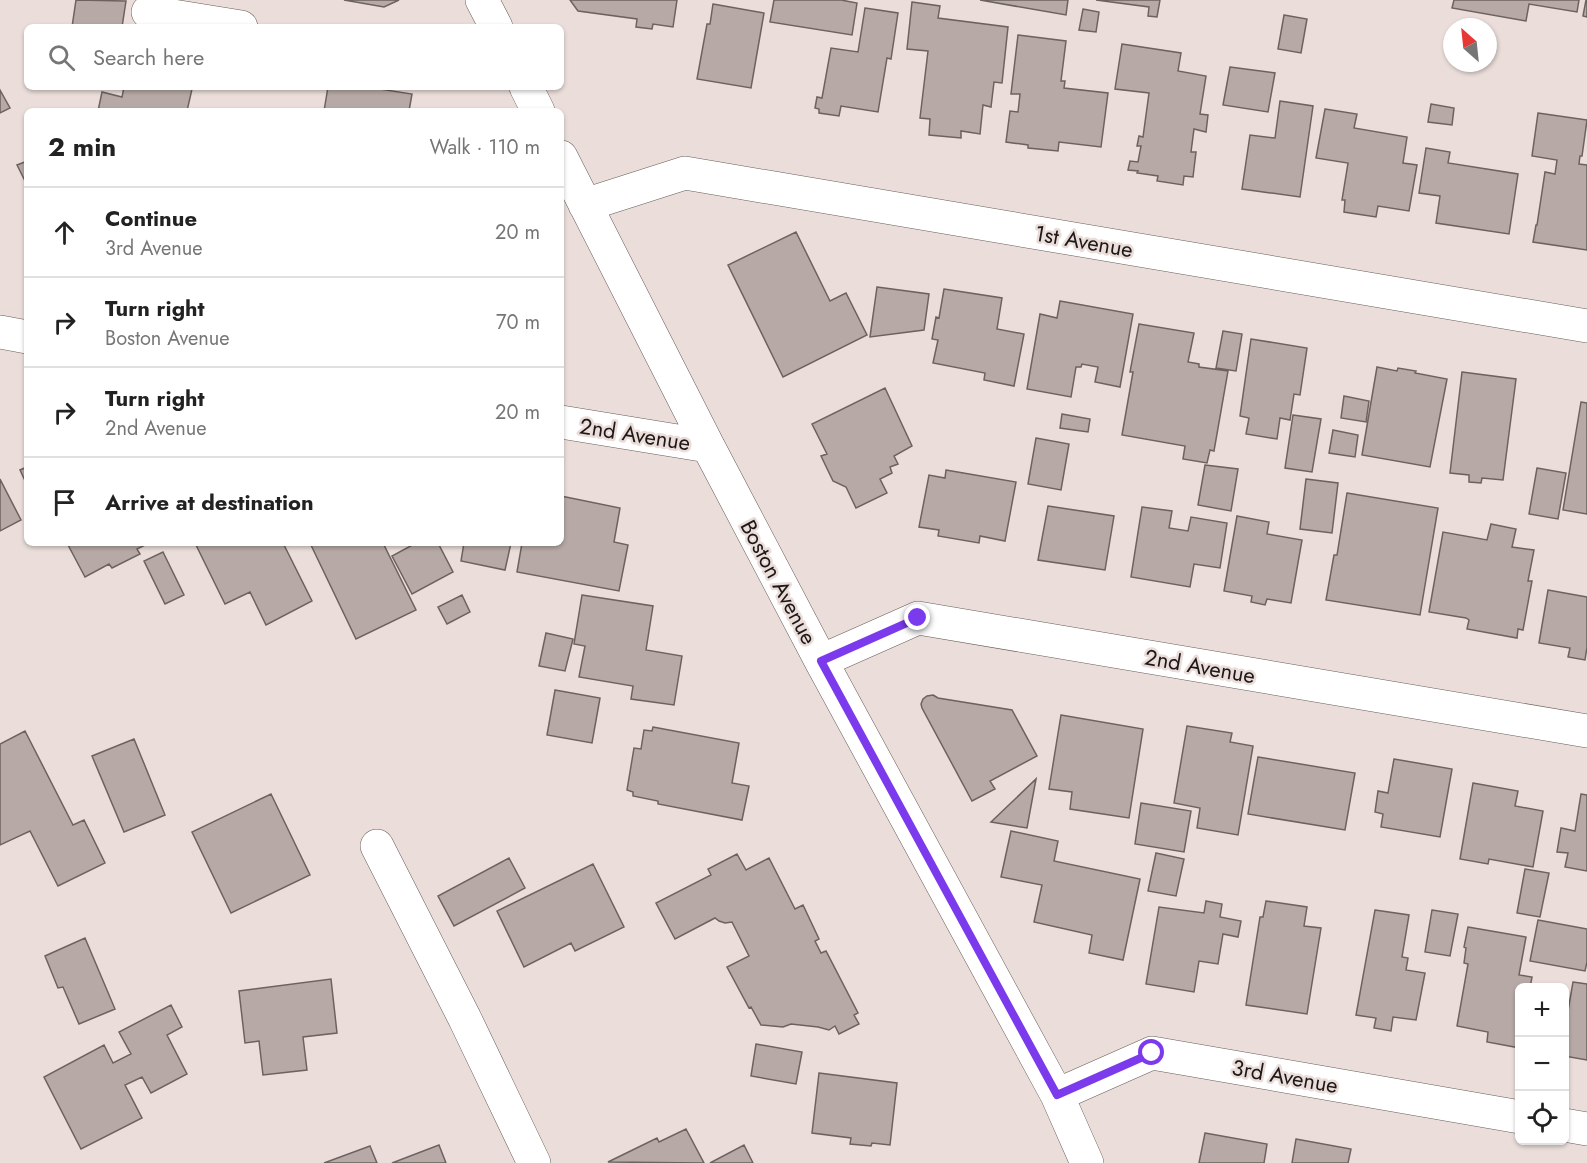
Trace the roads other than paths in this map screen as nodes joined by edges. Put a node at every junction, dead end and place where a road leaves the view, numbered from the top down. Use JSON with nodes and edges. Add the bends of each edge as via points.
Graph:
{"nodes":[{"id":1,"x":482,"y":0,"type":"edge"},
{"id":2,"x":147,"y":12,"type":"dead end"},
{"id":3,"x":222,"y":24,"type":"edge"},
{"id":4,"x":494,"y":24,"type":"edge"},
{"id":5,"x":528,"y":90,"type":"edge"},
{"id":6,"x":536,"y":108,"type":"edge"},
{"id":7,"x":564,"y":163,"type":"edge"},
{"id":8,"x":585,"y":205,"type":"junction"},
{"id":9,"x":1587,"y":326,"type":"edge"},
{"id":10,"x":0,"y":332,"type":"edge"},
{"id":11,"x":24,"y":336,"type":"edge"},
{"id":12,"x":564,"y":422,"type":"edge"},
{"id":13,"x":708,"y":446,"type":"junction"},
{"id":14,"x":821,"y":661,"type":"junction"},
{"id":15,"x":1587,"y":731,"type":"edge"},
{"id":16,"x":377,"y":846,"type":"dead end"},
{"id":17,"x":1057,"y":1095,"type":"junction"},
{"id":18,"x":1515,"y":1117,"type":"edge"},
{"id":19,"x":1569,"y":1126,"type":"edge"},
{"id":20,"x":1587,"y":1129,"type":"edge"},
{"id":21,"x":534,"y":1163,"type":"edge"},
{"id":22,"x":1087,"y":1163,"type":"edge"}],
"edges":[{"from":1,"to":4,"type":"street"},
{"from":2,"to":3,"type":"street"},
{"from":5,"to":6,"type":"street"},
{"from":7,"to":8,"type":"street","name":"Boston Avenue"},
{"from":8,"to":9,"type":"street","name":"1st Avenue","via":[[685,173]]},
{"from":8,"to":13,"type":"street","name":"Boston Avenue"},
{"from":10,"to":11,"type":"street"},
{"from":12,"to":13,"type":"street","name":"2nd Avenue"},
{"from":13,"to":14,"type":"street","name":"Boston Avenue"},
{"from":14,"to":15,"type":"street","name":"2nd Avenue","via":[[918,618]]},
{"from":14,"to":17,"type":"street","name":"Boston Avenue"},
{"from":16,"to":21,"type":"street"},
{"from":17,"to":18,"type":"street","name":"3rd Avenue","via":[[1152,1053]]},
{"from":17,"to":22,"type":"street","name":"Boston Avenue"},
{"from":19,"to":20,"type":"street"}]}
